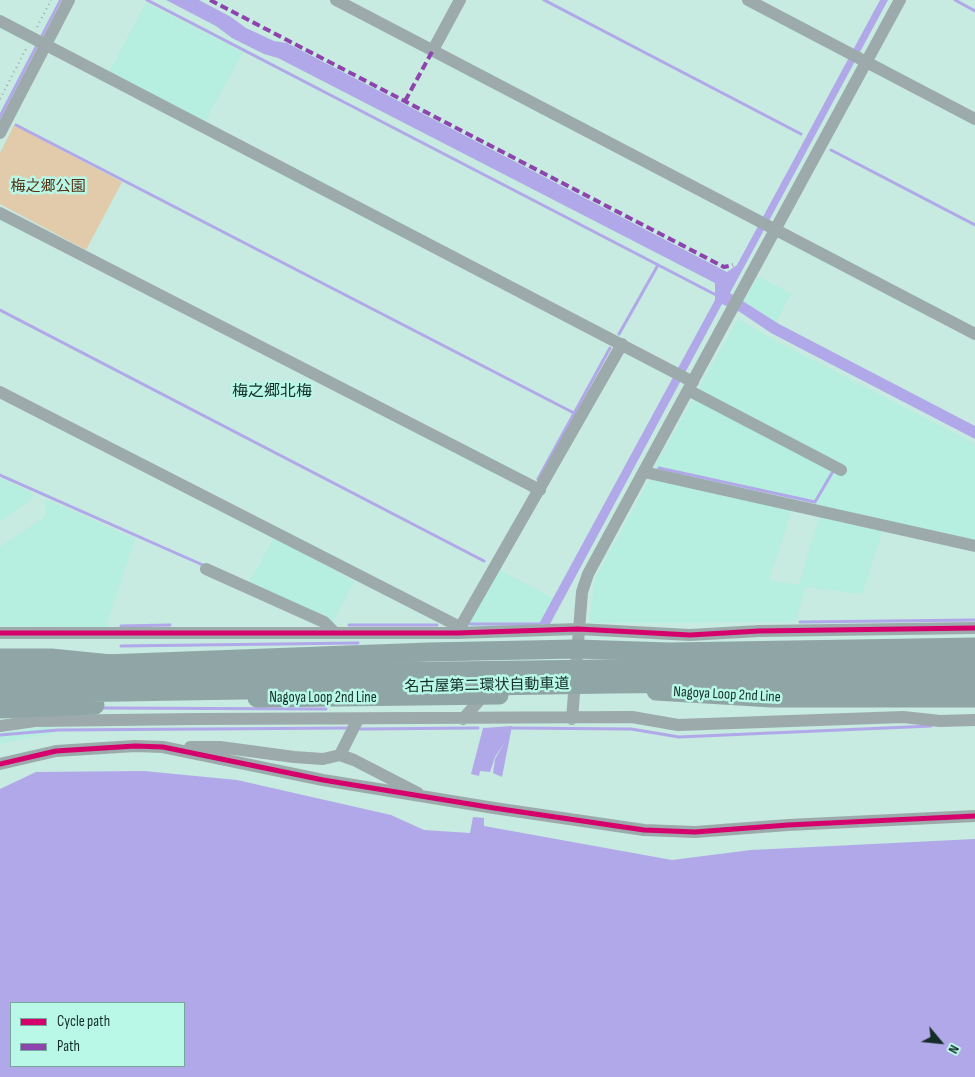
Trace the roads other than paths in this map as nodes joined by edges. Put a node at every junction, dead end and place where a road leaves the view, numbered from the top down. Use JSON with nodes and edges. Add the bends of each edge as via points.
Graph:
{"nodes":[{"id":1,"x":69,"y":0,"type":"edge"},
{"id":2,"x":336,"y":0,"type":"edge"},
{"id":3,"x":460,"y":0,"type":"edge"},
{"id":4,"x":748,"y":0,"type":"edge"},
{"id":5,"x":900,"y":0,"type":"edge"},
{"id":6,"x":0,"y":21,"type":"edge"},
{"id":7,"x":37,"y":40,"type":"junction"},
{"id":8,"x":432,"y":50,"type":"junction"},
{"id":9,"x":858,"y":58,"type":"junction"},
{"id":10,"x":975,"y":119,"type":"edge"},
{"id":11,"x":0,"y":133,"type":"edge"},
{"id":12,"x":0,"y":213,"type":"edge"},
{"id":13,"x":769,"y":225,"type":"junction"},
{"id":14,"x":975,"y":334,"type":"edge"},
{"id":15,"x":622,"y":344,"type":"junction"},
{"id":16,"x":689,"y":384,"type":"junction"},
{"id":17,"x":0,"y":392,"type":"edge"},
{"id":18,"x":841,"y":470,"type":"dead end"},
{"id":19,"x":644,"y":472,"type":"junction"},
{"id":20,"x":540,"y":490,"type":"junction"},
{"id":21,"x":975,"y":546,"type":"edge"},
{"id":22,"x":206,"y":569,"type":"dead end"},
{"id":23,"x":578,"y":628,"type":"junction"},
{"id":24,"x":975,"y":628,"type":"edge"},
{"id":25,"x":458,"y":630,"type":"junction"},
{"id":26,"x":334,"y":632,"type":"junction"},
{"id":27,"x":364,"y":632,"type":"junction"},
{"id":28,"x":0,"y":633,"type":"edge"},
{"id":29,"x":690,"y":635,"type":"junction"},
{"id":30,"x":975,"y":647,"type":"edge"},
{"id":31,"x":577,"y":649,"type":"junction"},
{"id":32,"x":429,"y":652,"type":"junction"},
{"id":33,"x":670,"y":652,"type":"junction"},
{"id":34,"x":0,"y":658,"type":"edge"},
{"id":35,"x":975,"y":664,"type":"edge"},
{"id":36,"x":0,"y":667,"type":"edge"},
{"id":37,"x":218,"y":674,"type":"junction"},
{"id":38,"x":0,"y":677,"type":"edge"},
{"id":39,"x":975,"y":681,"type":"edge"},
{"id":40,"x":228,"y":690,"type":"junction"},
{"id":41,"x":574,"y":692,"type":"junction"},
{"id":42,"x":0,"y":694,"type":"edge"},
{"id":43,"x":484,"y":695,"type":"junction"},
{"id":44,"x":0,"y":698,"type":"edge"},
{"id":45,"x":975,"y":698,"type":"edge"},
{"id":46,"x":0,"y":709,"type":"edge"},
{"id":47,"x":572,"y":718,"type":"junction"},
{"id":48,"x":358,"y":719,"type":"junction"},
{"id":49,"x":463,"y":719,"type":"junction"},
{"id":50,"x":975,"y":720,"type":"edge"},
{"id":51,"x":0,"y":726,"type":"edge"},
{"id":52,"x":163,"y":747,"type":"junction"},
{"id":53,"x":340,"y":755,"type":"junction"},
{"id":54,"x":0,"y":764,"type":"edge"},
{"id":55,"x":426,"y":798,"type":"junction"},
{"id":56,"x":975,"y":816,"type":"edge"}],
"edges":[{"from":1,"to":7,"type":"street"},
{"from":2,"to":8,"type":"street"},
{"from":3,"to":8,"type":"street"},
{"from":4,"to":9,"type":"street"},
{"from":5,"to":9,"type":"street"},
{"from":6,"to":7,"type":"street"},
{"from":7,"to":11,"type":"street"},
{"from":7,"to":15,"type":"street"},
{"from":8,"to":13,"type":"street"},
{"from":9,"to":10,"type":"street"},
{"from":9,"to":13,"type":"street"},
{"from":12,"to":20,"type":"street"},
{"from":13,"to":14,"type":"street"},
{"from":13,"to":16,"type":"street","via":[[732,311]]},
{"from":15,"to":16,"type":"street","via":[[673,371]]},
{"from":15,"to":20,"type":"street"},
{"from":16,"to":18,"type":"street"},
{"from":16,"to":19,"type":"street"},
{"from":17,"to":25,"type":"street"},
{"from":19,"to":21,"type":"street"},
{"from":19,"to":23,"type":"street","via":[[588,574],[582,592]]},
{"from":20,"to":25,"type":"street"},
{"from":22,"to":26,"type":"street","via":[[324,622]]},
{"from":23,"to":25,"type":"street"},
{"from":23,"to":29,"type":"street"},
{"from":23,"to":31,"type":"street"},
{"from":24,"to":29,"type":"street"},
{"from":25,"to":27,"type":"street"},
{"from":26,"to":27,"type":"street"},
{"from":26,"to":28,"type":"street"},
{"from":27,"to":32,"type":"street"},
{"from":29,"to":33,"type":"street"},
{"from":30,"to":33,"type":"highway"},
{"from":31,"to":32,"type":"highway"},
{"from":31,"to":33,"type":"highway"},
{"from":31,"to":41,"type":"street"},
{"from":32,"to":36,"type":"highway"},
{"from":34,"to":37,"type":"highway","bridge":true,"via":[[51,658]]},
{"from":35,"to":37,"type":"highway","name":"名古屋第二環状自動車道","bridge":true},
{"from":37,"to":38,"type":"highway","name":"名古屋第二環状自動車道","bridge":true},
{"from":39,"to":40,"type":"highway","name":"名古屋第二環状自動車道","bridge":true},
{"from":40,"to":42,"type":"highway","name":"名古屋第二環状自動車道","bridge":true},
{"from":40,"to":46,"type":"highway","bridge":true,"via":[[102,705]]},
{"from":41,"to":43,"type":"highway","name":"Nagoya Loop 2nd Line"},
{"from":41,"to":45,"type":"highway","name":"Nagoya Loop 2nd Line","via":[[629,690],[772,698]]},
{"from":41,"to":47,"type":"street"},
{"from":43,"to":44,"type":"highway","name":"Nagoya Loop 2nd Line","via":[[301,699]]},
{"from":43,"to":49,"type":"street"},
{"from":47,"to":49,"type":"street"},
{"from":47,"to":50,"type":"street","via":[[632,717],[678,725],[903,717]]},
{"from":48,"to":49,"type":"street"},
{"from":48,"to":51,"type":"street","via":[[35,721]]},
{"from":48,"to":53,"type":"street"},
{"from":52,"to":53,"type":"street","via":[[220,748],[323,759]]},
{"from":52,"to":54,"type":"street","via":[[56,751]]},
{"from":52,"to":55,"type":"street"},
{"from":53,"to":55,"type":"street"},
{"from":55,"to":56,"type":"street","via":[[644,830],[695,832]]}]}
